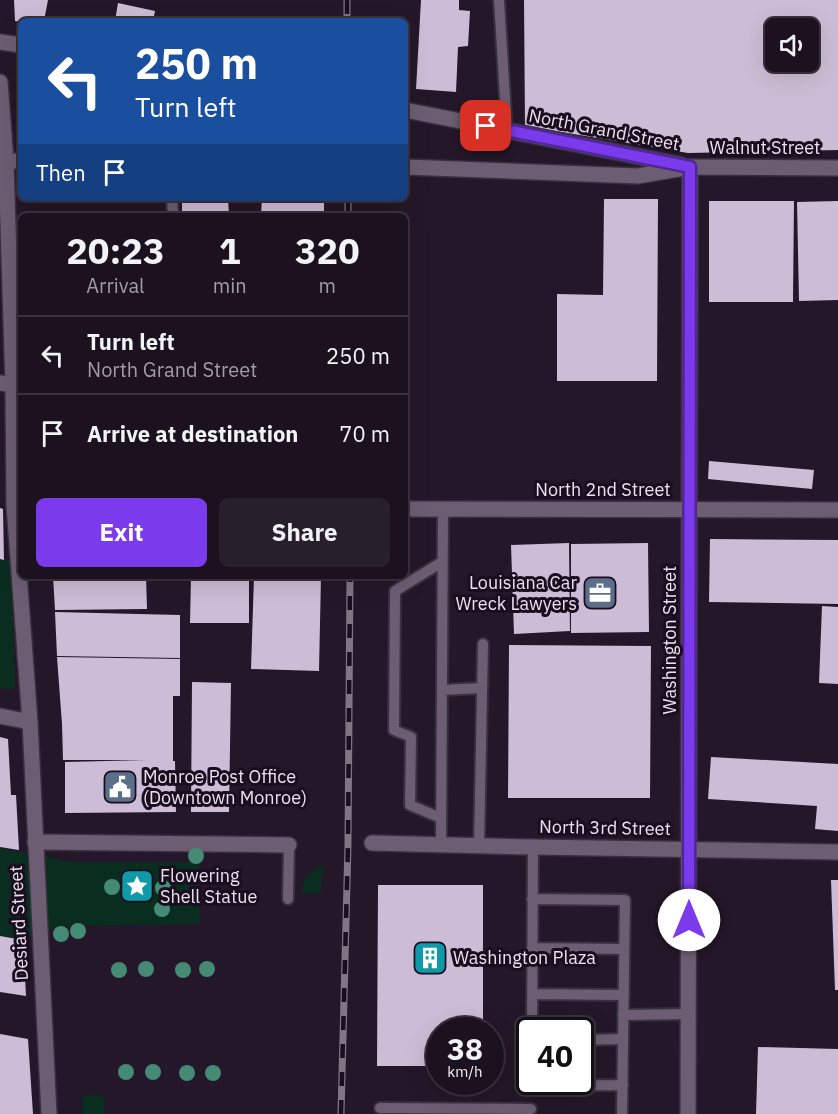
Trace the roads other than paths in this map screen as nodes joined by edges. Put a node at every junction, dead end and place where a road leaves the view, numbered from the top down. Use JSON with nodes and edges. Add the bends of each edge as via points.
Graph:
{"nodes":[{"id":1,"x":499,"y":0,"type":"edge"},
{"id":2,"x":0,"y":42,"type":"edge"},
{"id":3,"x":18,"y":45,"type":"edge"},
{"id":4,"x":0,"y":82,"type":"edge"},
{"id":5,"x":408,"y":111,"type":"edge"},
{"id":6,"x":507,"y":130,"type":"junction"},
{"id":7,"x":13,"y":161,"type":"edge"},
{"id":8,"x":408,"y":166,"type":"edge"},
{"id":9,"x":690,"y":167,"type":"junction"},
{"id":10,"x":838,"y":168,"type":"edge"},
{"id":11,"x":6,"y":384,"type":"edge"},
{"id":12,"x":17,"y":505,"type":"edge"},
{"id":13,"x":408,"y":509,"type":"edge"},
{"id":14,"x":443,"y":509,"type":"junction"},
{"id":15,"x":689,"y":509,"type":"junction"},
{"id":16,"x":838,"y":510,"type":"edge"},
{"id":17,"x":18,"y":522,"type":"edge"},
{"id":18,"x":442,"y":562,"type":"junction"},
{"id":19,"x":21,"y":579,"type":"edge"},
{"id":20,"x":483,"y":644,"type":"dead end"},
{"id":21,"x":482,"y":688,"type":"junction"},
{"id":22,"x":442,"y":690,"type":"junction"},
{"id":23,"x":0,"y":716,"type":"edge"},
{"id":24,"x":30,"y":722,"type":"junction"},
{"id":25,"x":441,"y":818,"type":"junction"},
{"id":26,"x":35,"y":842,"type":"junction"},
{"id":27,"x":372,"y":843,"type":"dead end"},
{"id":28,"x":441,"y":844,"type":"junction"},
{"id":29,"x":289,"y":845,"type":"joint"},
{"id":30,"x":478,"y":845,"type":"junction"},
{"id":31,"x":533,"y":847,"type":"junction"},
{"id":32,"x":689,"y":849,"type":"junction"},
{"id":33,"x":838,"y":852,"type":"edge"},
{"id":34,"x":288,"y":899,"type":"dead end"},
{"id":35,"x":532,"y":899,"type":"junction"},
{"id":36,"x":532,"y":948,"type":"junction"},
{"id":37,"x":624,"y":949,"type":"junction"},
{"id":38,"x":532,"y":994,"type":"junction"},
{"id":39,"x":624,"y":995,"type":"junction"},
{"id":40,"x":689,"y":1014,"type":"junction"},
{"id":41,"x":623,"y":1015,"type":"junction"},
{"id":42,"x":532,"y":1017,"type":"edge"},
{"id":43,"x":623,"y":1039,"type":"junction"},
{"id":44,"x":594,"y":1040,"type":"edge"},
{"id":45,"x":594,"y":1085,"type":"edge"},
{"id":46,"x":623,"y":1085,"type":"junction"},
{"id":47,"x":532,"y":1095,"type":"edge"},
{"id":48,"x":380,"y":1108,"type":"dead end"},
{"id":49,"x":531,"y":1112,"type":"edge"},
{"id":50,"x":49,"y":1114,"type":"edge"},
{"id":51,"x":622,"y":1114,"type":"edge"},
{"id":52,"x":688,"y":1114,"type":"edge"}],
"edges":[{"from":1,"to":6,"type":"lane"},
{"from":2,"to":3,"type":"street"},
{"from":4,"to":7,"type":"street","name":"Desiard Street"},
{"from":5,"to":6,"type":"street","name":"North Grand Street"},
{"from":6,"to":9,"type":"street","name":"North Grand Street"},
{"from":7,"to":11,"type":"street","name":"Desiard Street"},
{"from":8,"to":9,"type":"street","name":"Walnut Street","via":[[638,176]]},
{"from":9,"to":10,"type":"street","name":"Walnut Street"},
{"from":9,"to":15,"type":"street","name":"Washington Street"},
{"from":11,"to":12,"type":"street","name":"Desiard Street"},
{"from":12,"to":17,"type":"street","name":"Desiard Street"},
{"from":13,"to":14,"type":"street","name":"North 2nd Street"},
{"from":14,"to":15,"type":"street","name":"North 2nd Street"},
{"from":14,"to":18,"type":"lane"},
{"from":15,"to":16,"type":"street","name":"North 2nd Street"},
{"from":15,"to":32,"type":"street","name":"Washington Street"},
{"from":18,"to":22,"type":"lane"},
{"from":18,"to":25,"type":"lane","via":[[395,591],[394,602],[394,730],[411,737],[410,805]]},
{"from":19,"to":24,"type":"street","name":"Desiard Street"},
{"from":20,"to":21,"type":"lane"},
{"from":21,"to":22,"type":"lane"},
{"from":21,"to":30,"type":"lane"},
{"from":22,"to":25,"type":"lane"},
{"from":23,"to":24,"type":"street"},
{"from":24,"to":26,"type":"street","name":"Desiard Street"},
{"from":25,"to":28,"type":"lane"},
{"from":26,"to":29,"type":"street"},
{"from":26,"to":50,"type":"street","name":"Desiard Street"},
{"from":27,"to":28,"type":"street","name":"North 3rd Street"},
{"from":28,"to":30,"type":"street","name":"North 3rd Street"},
{"from":29,"to":34,"type":"lane"},
{"from":30,"to":31,"type":"street","name":"North 3rd Street"},
{"from":31,"to":32,"type":"street","name":"North 3rd Street"},
{"from":31,"to":35,"type":"lane"},
{"from":32,"to":33,"type":"street","name":"North 3rd Street"},
{"from":32,"to":40,"type":"street","name":"Washington Street"},
{"from":35,"to":36,"type":"lane"},
{"from":35,"to":37,"type":"lane","via":[[625,900]]},
{"from":36,"to":37,"type":"lane"},
{"from":36,"to":38,"type":"lane"},
{"from":37,"to":39,"type":"lane"},
{"from":38,"to":39,"type":"lane"},
{"from":38,"to":42,"type":"lane"},
{"from":39,"to":41,"type":"lane"},
{"from":40,"to":41,"type":"lane"},
{"from":40,"to":52,"type":"street","name":"Washington Street"},
{"from":41,"to":43,"type":"lane"},
{"from":43,"to":44,"type":"lane"},
{"from":43,"to":46,"type":"lane"},
{"from":45,"to":46,"type":"lane"},
{"from":46,"to":51,"type":"lane"},
{"from":47,"to":49,"type":"lane"},
{"from":48,"to":49,"type":"lane"}]}
